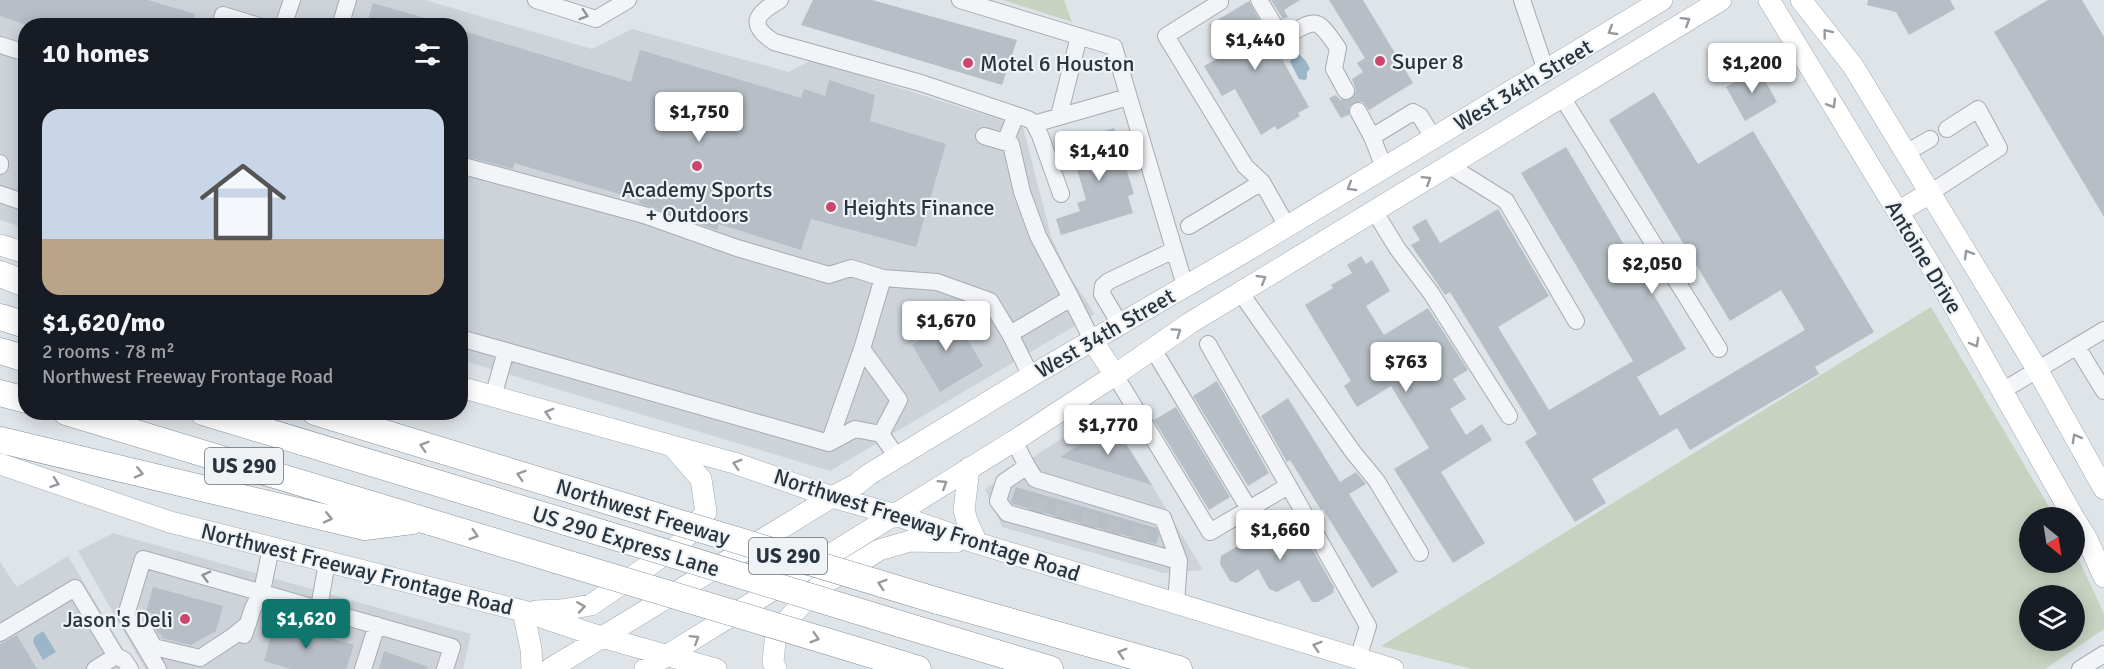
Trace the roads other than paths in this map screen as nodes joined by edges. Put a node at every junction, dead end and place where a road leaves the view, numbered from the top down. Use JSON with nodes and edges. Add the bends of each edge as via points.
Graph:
{"nodes":[{"id":1,"x":292,"y":0,"type":"edge"},
{"id":2,"x":348,"y":0,"type":"edge"},
{"id":3,"x":536,"y":0,"type":"edge"},
{"id":4,"x":628,"y":0,"type":"edge"},
{"id":5,"x":780,"y":0,"type":"edge"},
{"id":6,"x":960,"y":0,"type":"edge"},
{"id":7,"x":1219,"y":0,"type":"edge"},
{"id":8,"x":1259,"y":0,"type":"edge"},
{"id":9,"x":1521,"y":0,"type":"edge"},
{"id":10,"x":1661,"y":0,"type":"edge"},
{"id":11,"x":1721,"y":0,"type":"edge"},
{"id":12,"x":1768,"y":0,"type":"edge"},
{"id":13,"x":1801,"y":0,"type":"edge"},
{"id":14,"x":286,"y":18,"type":"edge"},
{"id":15,"x":342,"y":18,"type":"edge"},
{"id":16,"x":1079,"y":36,"type":"junction"},
{"id":17,"x":0,"y":45,"type":"edge"},
{"id":18,"x":18,"y":51,"type":"edge"},
{"id":19,"x":1546,"y":71,"type":"junction"},
{"id":20,"x":1346,"y":91,"type":"tunnel mouth"},
{"id":21,"x":1128,"y":97,"type":"junction"},
{"id":22,"x":1562,"y":97,"type":"junction"},
{"id":23,"x":1358,"y":111,"type":"tunnel mouth"},
{"id":24,"x":1016,"y":115,"type":"junction"},
{"id":25,"x":1059,"y":116,"type":"junction"},
{"id":26,"x":1034,"y":124,"type":"junction"},
{"id":27,"x":1947,"y":129,"type":"dead end"},
{"id":28,"x":984,"y":136,"type":"dead end"},
{"id":29,"x":1372,"y":137,"type":"junction"},
{"id":30,"x":1434,"y":139,"type":"junction"},
{"id":31,"x":1930,"y":139,"type":"dead end"},
{"id":32,"x":1005,"y":142,"type":"junction"},
{"id":33,"x":1906,"y":153,"type":"junction"},
{"id":34,"x":1450,"y":166,"type":"junction"},
{"id":35,"x":468,"y":167,"type":"edge"},
{"id":36,"x":1384,"y":167,"type":"junction"},
{"id":37,"x":1262,"y":182,"type":"junction"},
{"id":38,"x":1930,"y":193,"type":"junction"},
{"id":39,"x":0,"y":194,"type":"edge"},
{"id":40,"x":1061,"y":194,"type":"dead end"},
{"id":41,"x":18,"y":200,"type":"edge"},
{"id":42,"x":1375,"y":212,"type":"junction"},
{"id":43,"x":1898,"y":212,"type":"junction"},
{"id":44,"x":1189,"y":226,"type":"dead end"},
{"id":45,"x":1287,"y":226,"type":"junction"},
{"id":46,"x":0,"y":245,"type":"edge"},
{"id":47,"x":1174,"y":250,"type":"junction"},
{"id":48,"x":18,"y":251,"type":"edge"},
{"id":49,"x":0,"y":274,"type":"edge"},
{"id":50,"x":883,"y":278,"type":"junction"},
{"id":51,"x":18,"y":281,"type":"edge"},
{"id":52,"x":1185,"y":286,"type":"junction"},
{"id":53,"x":1240,"y":292,"type":"junction"},
{"id":54,"x":1071,"y":298,"type":"junction"},
{"id":55,"x":0,"y":317,"type":"edge"},
{"id":56,"x":1576,"y":321,"type":"dead end"},
{"id":57,"x":18,"y":323,"type":"edge"},
{"id":58,"x":1120,"y":324,"type":"junction"},
{"id":59,"x":2104,"y":330,"type":"edge"},
{"id":60,"x":1010,"y":334,"type":"junction"},
{"id":61,"x":468,"y":340,"type":"edge"},
{"id":62,"x":1092,"y":340,"type":"junction"},
{"id":63,"x":1208,"y":344,"type":"dead end"},
{"id":64,"x":2077,"y":347,"type":"junction"},
{"id":65,"x":862,"y":349,"type":"junction"},
{"id":66,"x":1153,"y":349,"type":"junction"},
{"id":67,"x":1719,"y":349,"type":"dead end"},
{"id":68,"x":0,"y":351,"type":"edge"},
{"id":69,"x":506,"y":351,"type":"junction"},
{"id":70,"x":18,"y":357,"type":"edge"},
{"id":71,"x":2037,"y":369,"type":"junction"},
{"id":72,"x":1115,"y":375,"type":"junction"},
{"id":73,"x":1031,"y":376,"type":"junction"},
{"id":74,"x":468,"y":389,"type":"edge"},
{"id":75,"x":2002,"y":391,"type":"junction"},
{"id":76,"x":2104,"y":391,"type":"edge"},
{"id":77,"x":0,"y":393,"type":"edge"},
{"id":78,"x":493,"y":397,"type":"junction"},
{"id":79,"x":18,"y":398,"type":"edge"},
{"id":80,"x":1509,"y":416,"type":"dead end"},
{"id":81,"x":92,"y":420,"type":"edge"},
{"id":82,"x":228,"y":420,"type":"edge"},
{"id":83,"x":341,"y":420,"type":"edge"},
{"id":84,"x":881,"y":434,"type":"junction"},
{"id":85,"x":0,"y":440,"type":"edge"},
{"id":86,"x":1014,"y":441,"type":"junction"},
{"id":87,"x":829,"y":443,"type":"junction"},
{"id":88,"x":674,"y":447,"type":"junction"},
{"id":89,"x":897,"y":457,"type":"junction"},
{"id":90,"x":0,"y":464,"type":"edge"},
{"id":91,"x":1027,"y":466,"type":"junction"},
{"id":92,"x":969,"y":468,"type":"junction"},
{"id":93,"x":1288,"y":486,"type":"junction"},
{"id":94,"x":2104,"y":489,"type":"edge"},
{"id":95,"x":832,"y":497,"type":"junction"},
{"id":96,"x":2068,"y":507,"type":"edge"},
{"id":97,"x":1249,"y":509,"type":"junction"},
{"id":98,"x":893,"y":514,"type":"junction"},
{"id":99,"x":422,"y":520,"type":"junction"},
{"id":100,"x":2085,"y":536,"type":"edge"},
{"id":101,"x":977,"y":543,"type":"junction"},
{"id":102,"x":271,"y":548,"type":"junction"},
{"id":103,"x":1420,"y":553,"type":"dead end"},
{"id":104,"x":1179,"y":561,"type":"junction"},
{"id":105,"x":152,"y":562,"type":"junction"},
{"id":106,"x":327,"y":562,"type":"junction"},
{"id":107,"x":2104,"y":577,"type":"edge"},
{"id":108,"x":262,"y":591,"type":"junction"},
{"id":109,"x":1176,"y":603,"type":"junction"},
{"id":110,"x":319,"y":608,"type":"junction"},
{"id":111,"x":523,"y":611,"type":"junction"},
{"id":112,"x":248,"y":624,"type":"junction"},
{"id":113,"x":377,"y":625,"type":"junction"},
{"id":114,"x":0,"y":633,"type":"edge"},
{"id":115,"x":601,"y":637,"type":"junction"},
{"id":116,"x":2104,"y":654,"type":"edge"},
{"id":117,"x":187,"y":655,"type":"junction"},
{"id":118,"x":116,"y":656,"type":"junction"},
{"id":119,"x":668,"y":657,"type":"junction"},
{"id":120,"x":1358,"y":659,"type":"junction"},
{"id":121,"x":95,"y":669,"type":"edge"},
{"id":122,"x":130,"y":669,"type":"edge"},
{"id":123,"x":158,"y":669,"type":"edge"},
{"id":124,"x":201,"y":669,"type":"edge"},
{"id":125,"x":363,"y":669,"type":"edge"},
{"id":126,"x":445,"y":669,"type":"edge"},
{"id":127,"x":532,"y":669,"type":"edge"},
{"id":128,"x":550,"y":669,"type":"edge"},
{"id":129,"x":645,"y":669,"type":"edge"},
{"id":130,"x":716,"y":669,"type":"edge"},
{"id":131,"x":776,"y":669,"type":"edge"},
{"id":132,"x":918,"y":669,"type":"edge"},
{"id":133,"x":1050,"y":669,"type":"edge"},
{"id":134,"x":1179,"y":669,"type":"edge"},
{"id":135,"x":1393,"y":669,"type":"edge"},
{"id":136,"x":2080,"y":669,"type":"edge"}],
"edges":[{"from":1,"to":14,"type":"street"},
{"from":2,"to":15,"type":"street"},
{"from":3,"to":4,"type":"street","one_way":true,"via":[[596,19]]},
{"from":5,"to":24,"type":"street","via":[[758,18],[758,28],[774,42],[921,83]]},
{"from":6,"to":16,"type":"street"},
{"from":7,"to":37,"type":"street","via":[[1220,3],[1166,36],[1245,166]]},
{"from":8,"to":20,"type":"street","via":[[1282,38],[1306,25],[1322,25],[1338,48],[1334,69]]},
{"from":9,"to":19,"type":"street"},
{"from":10,"to":19,"type":"main road","name":"West 34th Street","one_way":true},
{"from":22,"to":11,"type":"main road","name":"West 34th Street","one_way":true},
{"from":12,"to":43,"type":"main road","name":"Antoine Drive","one_way":true},
{"from":33,"to":13,"type":"main road","name":"Antoine Drive","one_way":true,"via":[[1853,66]]},
{"from":16,"to":21,"type":"street","via":[[1114,47]]},
{"from":16,"to":25,"type":"street"},
{"from":17,"to":18,"type":"street"},
{"from":19,"to":30,"type":"main road","name":"West 34th Street"},
{"from":21,"to":25,"type":"street"},
{"from":21,"to":47,"type":"street"},
{"from":22,"to":34,"type":"main road","name":"West 34th Street"},
{"from":22,"to":67,"type":"street"},
{"from":23,"to":29,"type":"street"},
{"from":24,"to":26,"type":"street"},
{"from":24,"to":32,"type":"street"},
{"from":25,"to":26,"type":"street"},
{"from":26,"to":40,"type":"street"},
{"from":27,"to":38,"type":"street","via":[[1978,109],[1999,148]]},
{"from":28,"to":32,"type":"street"},
{"from":29,"to":30,"type":"street","via":[[1413,112]]},
{"from":29,"to":36,"type":"street"},
{"from":30,"to":34,"type":"main road"},
{"from":30,"to":36,"type":"main road","name":"West 34th Street"},
{"from":31,"to":33,"type":"street"},
{"from":32,"to":54,"type":"street","via":[[1011,144],[1038,236]]},
{"from":33,"to":38,"type":"main road","name":"Antoine Drive"},
{"from":42,"to":34,"type":"main road","name":"West 34th Street","one_way":true},
{"from":34,"to":56,"type":"street","via":[[1506,201]]},
{"from":35,"to":50,"type":"street","via":[[644,215],[829,275],[851,268]]},
{"from":36,"to":45,"type":"main road","name":"West 34th Street","one_way":true},
{"from":37,"to":44,"type":"street"},
{"from":37,"to":45,"type":"street"},
{"from":38,"to":43,"type":"main road"},
{"from":71,"to":38,"type":"main road","name":"Antoine Drive","one_way":true},
{"from":39,"to":41,"type":"street"},
{"from":53,"to":42,"type":"main road","name":"West 34th Street","one_way":true},
{"from":42,"to":80,"type":"street"},
{"from":43,"to":75,"type":"main road","name":"Antoine Drive","one_way":true},
{"from":45,"to":52,"type":"main road","name":"West 34th Street"},
{"from":46,"to":48,"type":"main road"},
{"from":47,"to":52,"type":"street"},
{"from":47,"to":58,"type":"street","via":[[1103,286],[1102,294]]},
{"from":49,"to":51,"type":"highway"},
{"from":50,"to":60,"type":"street","via":[[937,282],[990,301]]},
{"from":50,"to":65,"type":"street"},
{"from":52,"to":58,"type":"main road","name":"West 34th Street"},
{"from":66,"to":53,"type":"main road","name":"West 34th Street","one_way":true},
{"from":53,"to":103,"type":"street","via":[[1376,480]]},
{"from":54,"to":60,"type":"street"},
{"from":54,"to":62,"type":"street"},
{"from":55,"to":57,"type":"highway"},
{"from":58,"to":62,"type":"main road","name":"West 34th Street"},
{"from":59,"to":64,"type":"street"},
{"from":60,"to":73,"type":"street"},
{"from":61,"to":69,"type":"street"},
{"from":62,"to":72,"type":"main road"},
{"from":62,"to":73,"type":"main road","name":"West 34th Street"},
{"from":63,"to":93,"type":"street"},
{"from":64,"to":71,"type":"street"},
{"from":64,"to":76,"type":"street"},
{"from":65,"to":84,"type":"street","via":[[899,400]]},
{"from":65,"to":87,"type":"street"},
{"from":66,"to":72,"type":"main road","name":"West 34th Street"},
{"from":66,"to":97,"type":"street"},
{"from":68,"to":70,"type":"highway"},
{"from":69,"to":78,"type":"street"},
{"from":69,"to":87,"type":"street"},
{"from":71,"to":75,"type":"street"},
{"from":94,"to":71,"type":"main road","name":"Antoine Drive","one_way":true},
{"from":72,"to":86,"type":"main road","name":"West 34th Street"},
{"from":72,"to":97,"type":"street","via":[[1210,532]]},
{"from":73,"to":89,"type":"main road","name":"West 34th Street"},
{"from":74,"to":78,"type":"main road","name":"Northwest Freeway Frontage Road"},
{"from":75,"to":96,"type":"main road","name":"Antoine Drive"},
{"from":77,"to":79,"type":"highway"},
{"from":88,"to":78,"type":"main road","name":"Northwest Freeway Frontage Road","one_way":true},
{"from":81,"to":99,"type":"highway","number":"US 290"},
{"from":82,"to":133,"type":"highway","name":"US 290 Express Lane","bridge":true},
{"from":134,"to":83,"type":"highway","name":"Northwest Freeway","number":"US 290","one_way":true,"bridge":true,"via":[[938,601]]},
{"from":84,"to":87,"type":"street","via":[[855,429]]},
{"from":84,"to":89,"type":"street"},
{"from":85,"to":99,"type":"highway","one_way":true,"via":[[364,527]]},
{"from":86,"to":91,"type":"street"},
{"from":86,"to":92,"type":"main road","name":"West 34th Street"},
{"from":95,"to":88,"type":"main road","name":"Northwest Freeway Frontage Road","one_way":true},
{"from":111,"to":88,"type":"main road","one_way":true,"via":[[591,605],[680,544],[706,512],[701,479]]},
{"from":89,"to":95,"type":"main road","name":"West 34th Street"},
{"from":90,"to":102,"type":"main road","name":"Northwest Freeway Frontage Road","one_way":true,"via":[[170,522]]},
{"from":91,"to":104,"type":"street","via":[[1042,488],[1144,519],[1163,518]]},
{"from":91,"to":104,"type":"street","via":[[1004,482],[998,501],[1007,513],[1061,524]]},
{"from":98,"to":92,"type":"main road","name":"West 34th Street","one_way":true},
{"from":92,"to":101,"type":"main road","via":[[964,510]]},
{"from":93,"to":97,"type":"street"},
{"from":93,"to":120,"type":"street","via":[[1368,626]]},
{"from":95,"to":98,"type":"main road","name":"Northwest Freeway Frontage Road"},
{"from":95,"to":115,"type":"main road","name":"West 34th Street"},
{"from":98,"to":101,"type":"main road","name":"Northwest Freeway Frontage Road"},
{"from":119,"to":98,"type":"main road","name":"West 34th Street","one_way":true},
{"from":99,"to":132,"type":"highway","number":"US 290","one_way":true,"bridge":true},
{"from":100,"to":107,"type":"main road","name":"Antoine Drive"},
{"from":101,"to":109,"type":"main road","name":"Northwest Freeway Frontage Road"},
{"from":101,"to":131,"type":"main road","via":[[910,541],[879,550],[817,588],[776,632]]},
{"from":102,"to":106,"type":"main road","name":"Northwest Freeway Frontage Road"},
{"from":102,"to":108,"type":"street"},
{"from":104,"to":109,"type":"street"},
{"from":108,"to":105,"type":"street","one_way":true},
{"from":105,"to":117,"type":"street","via":[[136,614],[154,647]]},
{"from":105,"to":123,"type":"street","via":[[143,559],[126,615]]},
{"from":106,"to":110,"type":"street"},
{"from":106,"to":111,"type":"main road","name":"Northwest Freeway Frontage Road"},
{"from":108,"to":110,"type":"street"},
{"from":108,"to":112,"type":"street"},
{"from":120,"to":109,"type":"main road","name":"Northwest Freeway Frontage Road","one_way":true},
{"from":110,"to":113,"type":"street"},
{"from":111,"to":115,"type":"main road","name":"Northwest Freeway Frontage Road"},
{"from":111,"to":127,"type":"main road"},
{"from":112,"to":117,"type":"street","via":[[200,658]]},
{"from":112,"to":124,"type":"street","via":[[246,633],[226,655]]},
{"from":113,"to":125,"type":"street"},
{"from":113,"to":126,"type":"street","via":[[452,647]]},
{"from":114,"to":118,"type":"street","via":[[75,588]]},
{"from":115,"to":119,"type":"main road","name":"Northwest Freeway Frontage Road"},
{"from":115,"to":128,"type":"main road","name":"West 34th Street"},
{"from":116,"to":136,"type":"street"},
{"from":117,"to":124,"type":"street"},
{"from":118,"to":121,"type":"street"},
{"from":118,"to":122,"type":"street"},
{"from":119,"to":129,"type":"main road","name":"West 34th Street"},
{"from":119,"to":130,"type":"main road","name":"Northwest Freeway Frontage Road"},
{"from":120,"to":135,"type":"main road","name":"Northwest Freeway Frontage Road"}]}
